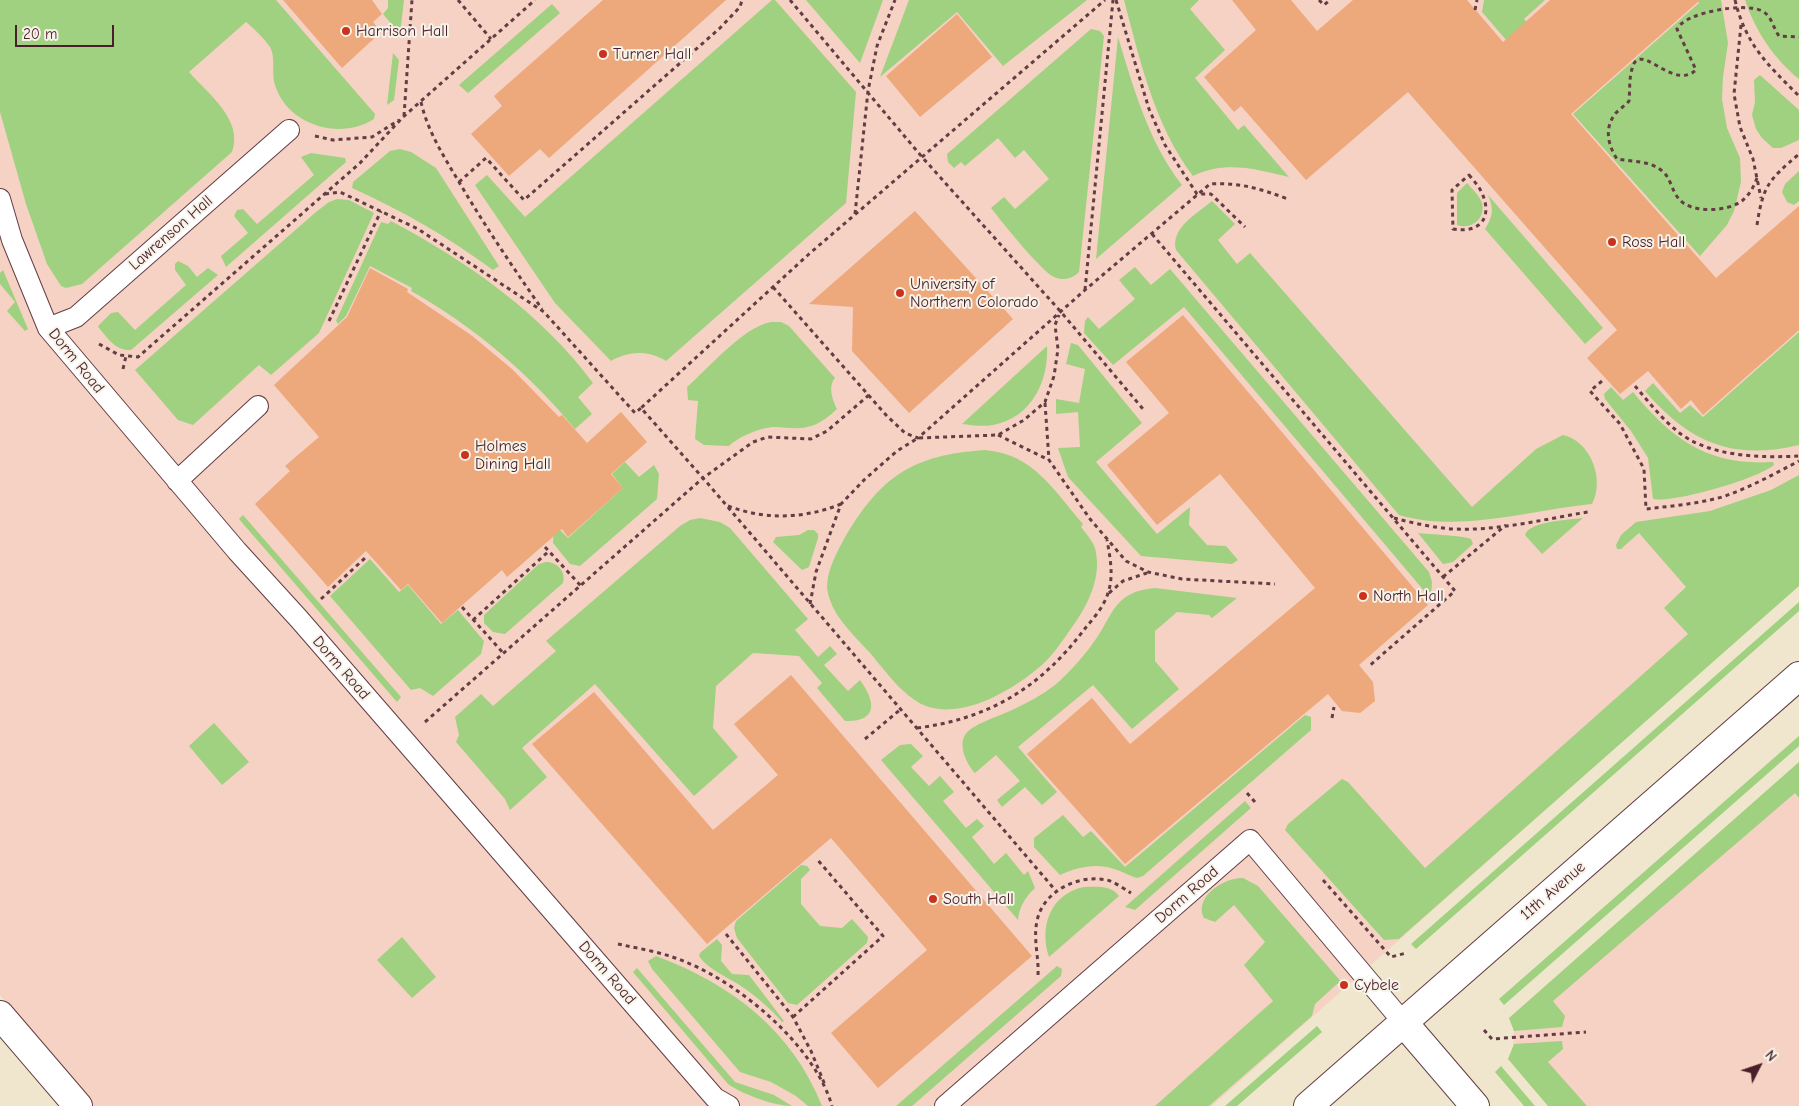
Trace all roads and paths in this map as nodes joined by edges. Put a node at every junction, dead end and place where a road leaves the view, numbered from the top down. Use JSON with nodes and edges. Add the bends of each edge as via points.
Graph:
{"nodes":[{"id":1,"x":412,"y":0,"type":"edge"},
{"id":2,"x":458,"y":0,"type":"edge"},
{"id":3,"x":535,"y":0,"type":"edge"},
{"id":4,"x":742,"y":0,"type":"edge"},
{"id":5,"x":790,"y":0,"type":"edge"},
{"id":6,"x":895,"y":0,"type":"edge"},
{"id":7,"x":1105,"y":0,"type":"edge"},
{"id":8,"x":1115,"y":0,"type":"edge"},
{"id":9,"x":1319,"y":0,"type":"edge"},
{"id":10,"x":1330,"y":0,"type":"edge"},
{"id":11,"x":1477,"y":0,"type":"edge"},
{"id":12,"x":1735,"y":0,"type":"edge"},
{"id":13,"x":1737,"y":8,"type":"junction"},
{"id":14,"x":1475,"y":10,"type":"dead end"},
{"id":15,"x":1741,"y":25,"type":"junction"},
{"id":16,"x":1799,"y":37,"type":"edge"},
{"id":17,"x":491,"y":39,"type":"junction"},
{"id":18,"x":868,"y":91,"type":"junction"},
{"id":19,"x":1799,"y":96,"type":"edge"},
{"id":20,"x":421,"y":101,"type":"junction"},
{"id":21,"x":404,"y":117,"type":"junction"},
{"id":22,"x":289,"y":130,"type":"joint"},
{"id":23,"x":1799,"y":154,"type":"edge"},
{"id":24,"x":922,"y":157,"type":"junction"},
{"id":25,"x":1757,"y":178,"type":"junction"},
{"id":26,"x":459,"y":182,"type":"junction"},
{"id":27,"x":324,"y":194,"type":"junction"},
{"id":28,"x":1198,"y":194,"type":"junction"},
{"id":29,"x":1761,"y":198,"type":"junction"},
{"id":30,"x":0,"y":199,"type":"edge"},
{"id":31,"x":1288,"y":199,"type":"dead end"},
{"id":32,"x":382,"y":211,"type":"junction"},
{"id":33,"x":855,"y":214,"type":"junction"},
{"id":34,"x":1757,"y":224,"type":"dead end"},
{"id":35,"x":1245,"y":227,"type":"dead end"},
{"id":36,"x":1452,"y":229,"type":"joint"},
{"id":37,"x":1152,"y":234,"type":"junction"},
{"id":38,"x":773,"y":288,"type":"junction"},
{"id":39,"x":1085,"y":290,"type":"junction"},
{"id":40,"x":544,"y":312,"type":"junction"},
{"id":41,"x":1061,"y":312,"type":"junction"},
{"id":42,"x":330,"y":321,"type":"dead end"},
{"id":43,"x":48,"y":328,"type":"junction"},
{"id":44,"x":99,"y":344,"type":"dead end"},
{"id":45,"x":126,"y":356,"type":"junction"},
{"id":46,"x":123,"y":369,"type":"dead end"},
{"id":47,"x":1602,"y":381,"type":"dead end"},
{"id":48,"x":1635,"y":386,"type":"dead end"},
{"id":49,"x":869,"y":394,"type":"junction"},
{"id":50,"x":1045,"y":402,"type":"junction"},
{"id":51,"x":258,"y":406,"type":"dead end"},
{"id":52,"x":641,"y":408,"type":"junction"},
{"id":53,"x":1143,"y":409,"type":"dead end"},
{"id":54,"x":998,"y":435,"type":"junction"},
{"id":55,"x":918,"y":438,"type":"junction"},
{"id":56,"x":1799,"y":456,"type":"edge"},
{"id":57,"x":1049,"y":460,"type":"junction"},
{"id":58,"x":1799,"y":461,"type":"edge"},
{"id":59,"x":704,"y":478,"type":"junction"},
{"id":60,"x":177,"y":481,"type":"junction"},
{"id":61,"x":842,"y":504,"type":"junction"},
{"id":62,"x":727,"y":506,"type":"junction"},
{"id":63,"x":1588,"y":512,"type":"dead end"},
{"id":64,"x":1393,"y":518,"type":"junction"},
{"id":65,"x":1507,"y":525,"type":"junction"},
{"id":66,"x":1107,"y":539,"type":"junction"},
{"id":67,"x":545,"y":547,"type":"dead end"},
{"id":68,"x":549,"y":551,"type":"junction"},
{"id":69,"x":366,"y":557,"type":"dead end"},
{"id":70,"x":1148,"y":572,"type":"junction"},
{"id":71,"x":1443,"y":577,"type":"junction"},
{"id":72,"x":1275,"y":584,"type":"dead end"},
{"id":73,"x":581,"y":586,"type":"junction"},
{"id":74,"x":1108,"y":593,"type":"junction"},
{"id":75,"x":321,"y":598,"type":"dead end"},
{"id":76,"x":810,"y":604,"type":"junction"},
{"id":77,"x":462,"y":607,"type":"dead end"},
{"id":78,"x":473,"y":620,"type":"junction"},
{"id":79,"x":504,"y":654,"type":"junction"},
{"id":80,"x":1368,"y":667,"type":"dead end"},
{"id":81,"x":1799,"y":676,"type":"edge"},
{"id":82,"x":1334,"y":707,"type":"dead end"},
{"id":83,"x":901,"y":709,"type":"junction"},
{"id":84,"x":1332,"y":718,"type":"dead end"},
{"id":85,"x":917,"y":728,"type":"junction"},
{"id":86,"x":865,"y":739,"type":"dead end"},
{"id":87,"x":404,"y":740,"type":"junction"},
{"id":88,"x":1247,"y":793,"type":"dead end"},
{"id":89,"x":1255,"y":802,"type":"dead end"},
{"id":90,"x":816,"y":858,"type":"dead end"},
{"id":91,"x":1322,"y":879,"type":"dead end"},
{"id":92,"x":1056,"y":891,"type":"junction"},
{"id":93,"x":1131,"y":893,"type":"dead end"},
{"id":94,"x":726,"y":934,"type":"dead end"},
{"id":95,"x":612,"y":943,"type":"dead end"},
{"id":96,"x":1406,"y":953,"type":"dead end"},
{"id":97,"x":1038,"y":975,"type":"dead end"},
{"id":98,"x":0,"y":1015,"type":"edge"},
{"id":99,"x":793,"y":1017,"type":"junction"},
{"id":100,"x":1403,"y":1022,"type":"junction"},
{"id":101,"x":1484,"y":1030,"type":"dead end"},
{"id":102,"x":1586,"y":1032,"type":"dead end"},
{"id":103,"x":829,"y":1095,"type":"junction"},
{"id":104,"x":78,"y":1106,"type":"edge"},
{"id":105,"x":729,"y":1106,"type":"edge"},
{"id":106,"x":832,"y":1106,"type":"edge"},
{"id":107,"x":945,"y":1106,"type":"edge"},
{"id":108,"x":1308,"y":1106,"type":"edge"},
{"id":109,"x":1475,"y":1106,"type":"edge"}],
"edges":[{"from":1,"to":21,"type":"path"},
{"from":2,"to":17,"type":"path"},
{"from":3,"to":17,"type":"path"},
{"from":4,"to":26,"type":"path","via":[[740,7],[719,29],[524,200],[486,158]]},
{"from":5,"to":18,"type":"path"},
{"from":6,"to":18,"type":"path","via":[[877,46]]},
{"from":7,"to":24,"type":"path"},
{"from":8,"to":28,"type":"path","via":[[1149,109],[1165,145]]},
{"from":8,"to":39,"type":"path"},
{"from":9,"to":10,"type":"path","via":[[1324,6]]},
{"from":11,"to":14,"type":"path"},
{"from":12,"to":13,"type":"path"},
{"from":13,"to":15,"type":"path"},
{"from":13,"to":16,"type":"path","via":[[1761,10],[1769,16],[1780,36]]},
{"from":13,"to":25,"type":"path","via":[[1689,17],[1680,23],[1677,28],[1679,36],[1696,70],[1689,76],[1675,75],[1652,61],[1636,62],[1632,67],[1629,101],[1615,114],[1607,138],[1617,159],[1648,163],[1662,170],[1679,200],[1705,211],[1742,202]]},
{"from":15,"to":19,"type":"path","via":[[1763,60]]},
{"from":15,"to":25,"type":"path","via":[[1734,94],[1740,127],[1754,159]]},
{"from":17,"to":20,"type":"path"},
{"from":18,"to":24,"type":"path"},
{"from":18,"to":33,"type":"path"},
{"from":20,"to":21,"type":"path"},
{"from":20,"to":26,"type":"path","via":[[426,122]]},
{"from":21,"to":22,"type":"path","via":[[372,137],[333,140]]},
{"from":21,"to":27,"type":"path","via":[[360,163]]},
{"from":22,"to":43,"type":"lane","name":"Lawrenson Hall","via":[[76,317]]},
{"from":23,"to":29,"type":"path","via":[[1770,179]]},
{"from":24,"to":33,"type":"path"},
{"from":24,"to":41,"type":"path"},
{"from":25,"to":29,"type":"path"},
{"from":26,"to":40,"type":"path"},
{"from":27,"to":32,"type":"path","via":[[340,192]]},
{"from":27,"to":45,"type":"path","via":[[138,357]]},
{"from":28,"to":31,"type":"path","via":[[1210,184],[1233,183]]},
{"from":28,"to":35,"type":"path","via":[[1211,194]]},
{"from":28,"to":37,"type":"path"},
{"from":29,"to":34,"type":"path"},
{"from":30,"to":43,"type":"lane","name":"Dorm Road","via":[[12,240]]},
{"from":32,"to":40,"type":"path","via":[[441,243]]},
{"from":32,"to":42,"type":"path"},
{"from":33,"to":38,"type":"path"},
{"from":36,"to":36,"type":"path","via":[[1466,232],[1485,218],[1486,206],[1469,174],[1452,190]]},
{"from":37,"to":39,"type":"path"},
{"from":37,"to":64,"type":"path"},
{"from":38,"to":49,"type":"path"},
{"from":38,"to":52,"type":"path"},
{"from":39,"to":41,"type":"path"},
{"from":40,"to":52,"type":"path","via":[[635,413]]},
{"from":41,"to":50,"type":"path","via":[[1055,325],[1058,349],[1054,376]]},
{"from":41,"to":53,"type":"path"},
{"from":41,"to":55,"type":"path"},
{"from":43,"to":60,"type":"lane","name":"Dorm Road"},
{"from":44,"to":45,"type":"path"},
{"from":45,"to":46,"type":"path"},
{"from":47,"to":58,"type":"path","via":[[1590,391],[1620,424],[1644,469],[1646,510],[1722,497]]},
{"from":48,"to":56,"type":"path","via":[[1678,432],[1696,444],[1771,457]]},
{"from":49,"to":55,"type":"path","via":[[905,433]]},
{"from":49,"to":59,"type":"path","via":[[827,431],[811,438],[768,438],[753,442]]},
{"from":50,"to":54,"type":"path","via":[[1024,420]]},
{"from":50,"to":57,"type":"path"},
{"from":51,"to":60,"type":"lane"},
{"from":52,"to":59,"type":"path"},
{"from":54,"to":55,"type":"path"},
{"from":54,"to":57,"type":"path"},
{"from":55,"to":61,"type":"path","via":[[897,451]]},
{"from":57,"to":66,"type":"path"},
{"from":59,"to":62,"type":"path"},
{"from":59,"to":73,"type":"path"},
{"from":60,"to":87,"type":"lane","name":"Dorm Road"},
{"from":61,"to":62,"type":"path","via":[[821,512],[772,516],[746,513]]},
{"from":61,"to":76,"type":"path","via":[[816,572]]},
{"from":62,"to":76,"type":"path"},
{"from":63,"to":65,"type":"path"},
{"from":64,"to":65,"type":"path","via":[[1418,525],[1455,529]]},
{"from":64,"to":71,"type":"path"},
{"from":65,"to":71,"type":"path"},
{"from":66,"to":70,"type":"path","via":[[1126,561]]},
{"from":66,"to":74,"type":"path","via":[[1112,564]]},
{"from":67,"to":68,"type":"path"},
{"from":68,"to":73,"type":"path"},
{"from":68,"to":78,"type":"path"},
{"from":69,"to":75,"type":"path"},
{"from":70,"to":72,"type":"path","via":[[1182,579]]},
{"from":70,"to":74,"type":"path","via":[[1123,581]]},
{"from":71,"to":80,"type":"path","via":[[1455,591]]},
{"from":73,"to":79,"type":"path"},
{"from":74,"to":85,"type":"path","via":[[1061,659],[1012,699],[968,717]]},
{"from":76,"to":83,"type":"path"},
{"from":77,"to":78,"type":"path"},
{"from":78,"to":79,"type":"path"},
{"from":79,"to":87,"type":"path"},
{"from":81,"to":100,"type":"main road","name":"11th Avenue"},
{"from":82,"to":84,"type":"path"},
{"from":83,"to":85,"type":"path"},
{"from":83,"to":86,"type":"path"},
{"from":85,"to":92,"type":"path"},
{"from":87,"to":105,"type":"lane","name":"Dorm Road","via":[[715,1098]]},
{"from":88,"to":89,"type":"path"},
{"from":90,"to":99,"type":"path","via":[[884,936]]},
{"from":91,"to":96,"type":"path","via":[[1391,957]]},
{"from":92,"to":93,"type":"path","via":[[1083,879],[1108,880]]},
{"from":92,"to":97,"type":"path","via":[[1037,919],[1034,940],[1039,960]]},
{"from":94,"to":99,"type":"path"},
{"from":95,"to":103,"type":"path","via":[[688,962],[720,980],[784,1029]]},
{"from":98,"to":104,"type":"main road"},
{"from":99,"to":103,"type":"path"},
{"from":100,"to":107,"type":"lane","name":"Dorm Road","via":[[1250,840]]},
{"from":100,"to":108,"type":"main road","name":"11th Avenue"},
{"from":100,"to":109,"type":"main road"},
{"from":101,"to":102,"type":"path","via":[[1492,1039]]},
{"from":103,"to":106,"type":"path"}]}
